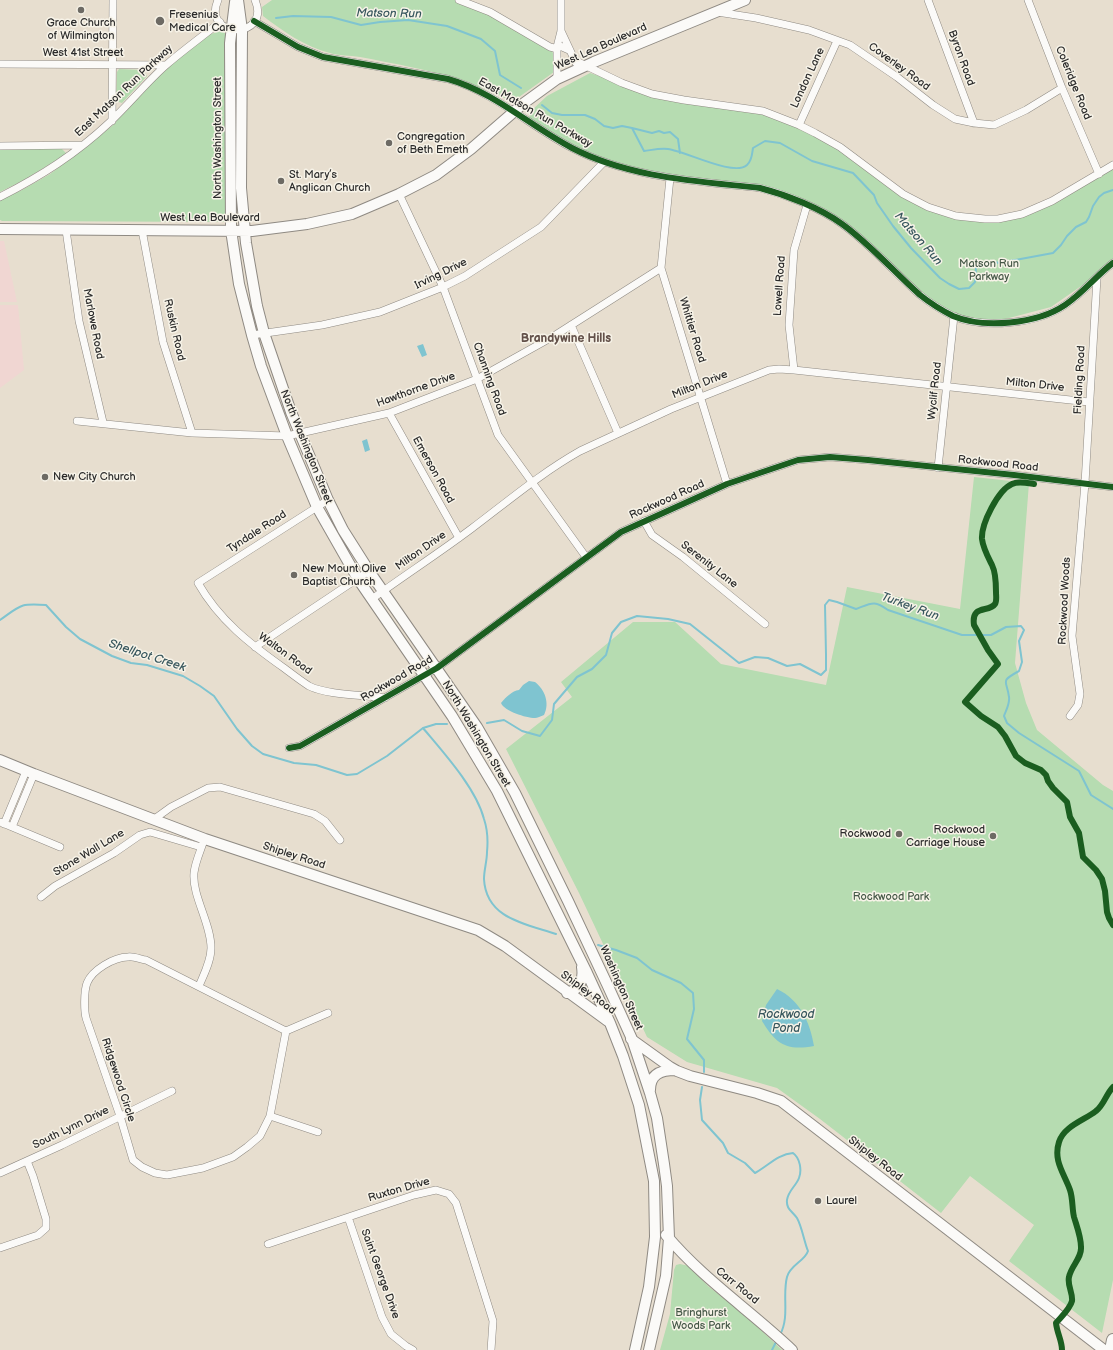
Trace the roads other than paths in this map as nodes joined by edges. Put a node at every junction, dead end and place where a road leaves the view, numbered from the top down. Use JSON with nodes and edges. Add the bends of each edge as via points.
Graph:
{"nodes":[{"id":1,"x":113,"y":0,"type":"edge"},
{"id":2,"x":235,"y":0,"type":"edge"},
{"id":3,"x":238,"y":0,"type":"edge"},
{"id":4,"x":459,"y":0,"type":"edge"},
{"id":5,"x":561,"y":0,"type":"edge"},
{"id":6,"x":745,"y":0,"type":"edge"},
{"id":7,"x":928,"y":0,"type":"edge"},
{"id":8,"x":1028,"y":0,"type":"edge"},
{"id":9,"x":215,"y":1,"type":"edge"},
{"id":10,"x":258,"y":1,"type":"edge"},
{"id":11,"x":715,"y":12,"type":"junction"},
{"id":12,"x":254,"y":21,"type":"junction"},
{"id":13,"x":220,"y":22,"type":"junction"},
{"id":14,"x":231,"y":30,"type":"junction"},
{"id":15,"x":242,"y":30,"type":"junction"},
{"id":16,"x":561,"y":32,"type":"junction"},
{"id":17,"x":837,"y":40,"type":"junction"},
{"id":18,"x":557,"y":47,"type":"junction"},
{"id":19,"x":569,"y":50,"type":"junction"},
{"id":20,"x":0,"y":64,"type":"edge"},
{"id":21,"x":112,"y":64,"type":"junction"},
{"id":22,"x":166,"y":65,"type":"junction"},
{"id":23,"x":579,"y":65,"type":"junction"},
{"id":24,"x":557,"y":79,"type":"junction"},
{"id":25,"x":1062,"y":88,"type":"junction"},
{"id":26,"x":513,"y":112,"type":"junction"},
{"id":27,"x":112,"y":120,"type":"junction"},
{"id":28,"x":974,"y":123,"type":"junction"},
{"id":29,"x":799,"y":125,"type":"junction"},
{"id":30,"x":83,"y":145,"type":"junction"},
{"id":31,"x":0,"y":146,"type":"edge"},
{"id":32,"x":604,"y":162,"type":"junction"},
{"id":33,"x":1113,"y":165,"type":"edge"},
{"id":34,"x":1099,"y":174,"type":"junction"},
{"id":35,"x":670,"y":178,"type":"junction"},
{"id":36,"x":399,"y":194,"type":"junction"},
{"id":37,"x":0,"y":197,"type":"edge"},
{"id":38,"x":807,"y":205,"type":"junction"},
{"id":39,"x":0,"y":229,"type":"edge"},
{"id":40,"x":66,"y":230,"type":"junction"},
{"id":41,"x":142,"y":230,"type":"junction"},
{"id":42,"x":230,"y":230,"type":"junction"},
{"id":43,"x":246,"y":231,"type":"junction"},
{"id":44,"x":1113,"y":263,"type":"edge"},
{"id":45,"x":661,"y":268,"type":"junction"},
{"id":46,"x":1097,"y":278,"type":"junction"},
{"id":47,"x":443,"y":287,"type":"junction"},
{"id":48,"x":954,"y":316,"type":"junction"},
{"id":49,"x":571,"y":325,"type":"junction"},
{"id":50,"x":264,"y":333,"type":"junction"},
{"id":51,"x":252,"y":336,"type":"junction"},
{"id":52,"x":794,"y":370,"type":"junction"},
{"id":53,"x":477,"y":379,"type":"junction"},
{"id":54,"x":946,"y":387,"type":"junction"},
{"id":55,"x":701,"y":398,"type":"junction"},
{"id":56,"x":1089,"y":402,"type":"junction"},
{"id":57,"x":389,"y":413,"type":"junction"},
{"id":58,"x":77,"y":421,"type":"dead end"},
{"id":59,"x":103,"y":422,"type":"junction"},
{"id":60,"x":192,"y":433,"type":"junction"},
{"id":61,"x":300,"y":433,"type":"junction"},
{"id":62,"x":618,"y":433,"type":"junction"},
{"id":63,"x":287,"y":436,"type":"junction"},
{"id":64,"x":938,"y":468,"type":"junction"},
{"id":65,"x":532,"y":483,"type":"junction"},
{"id":66,"x":1085,"y":483,"type":"junction"},
{"id":67,"x":727,"y":484,"type":"junction"},
{"id":68,"x":1113,"y":486,"type":"edge"},
{"id":69,"x":328,"y":500,"type":"junction"},
{"id":70,"x":317,"y":507,"type":"junction"},
{"id":71,"x":644,"y":521,"type":"junction"},
{"id":72,"x":459,"y":538,"type":"junction"},
{"id":73,"x":586,"y":557,"type":"junction"},
{"id":74,"x":369,"y":571,"type":"junction"},
{"id":75,"x":358,"y":579,"type":"junction"},
{"id":76,"x":198,"y":583,"type":"joint"},
{"id":77,"x":382,"y":591,"type":"junction"},
{"id":78,"x":372,"y":599,"type":"junction"},
{"id":79,"x":765,"y":624,"type":"dead end"},
{"id":80,"x":255,"y":647,"type":"junction"},
{"id":81,"x":437,"y":668,"type":"junction"},
{"id":82,"x":425,"y":674,"type":"junction"},
{"id":83,"x":385,"y":698,"type":"junction"},
{"id":84,"x":1070,"y":716,"type":"dead end"},
{"id":85,"x":289,"y":748,"type":"dead end"},
{"id":86,"x":0,"y":760,"type":"edge"},
{"id":87,"x":30,"y":773,"type":"junction"},
{"id":88,"x":154,"y":820,"type":"junction"},
{"id":89,"x":2,"y":823,"type":"edge"},
{"id":90,"x":12,"y":827,"type":"junction"},
{"id":91,"x":340,"y":840,"type":"dead end"},
{"id":92,"x":203,"y":843,"type":"junction"},
{"id":93,"x":60,"y":847,"type":"dead end"},
{"id":94,"x":41,"y":897,"type":"dead end"},
{"id":95,"x":579,"y":955,"type":"junction"},
{"id":96,"x":199,"y":986,"type":"junction"},
{"id":97,"x":567,"y":993,"type":"junction"},
{"id":98,"x":328,"y":1013,"type":"dead end"},
{"id":99,"x":610,"y":1023,"type":"junction"},
{"id":100,"x":286,"y":1031,"type":"junction"},
{"id":101,"x":632,"y":1039,"type":"junction"},
{"id":102,"x":675,"y":1070,"type":"junction"},
{"id":103,"x":172,"y":1091,"type":"dead end"},
{"id":104,"x":650,"y":1093,"type":"junction"},
{"id":105,"x":120,"y":1116,"type":"junction"},
{"id":106,"x":270,"y":1116,"type":"junction"},
{"id":107,"x":318,"y":1132,"type":"dead end"},
{"id":108,"x":27,"y":1161,"type":"junction"},
{"id":109,"x":0,"y":1173,"type":"edge"},
{"id":110,"x":654,"y":1181,"type":"junction"},
{"id":111,"x":348,"y":1217,"type":"junction"},
{"id":112,"x":268,"y":1244,"type":"dead end"},
{"id":113,"x":672,"y":1245,"type":"junction"},
{"id":114,"x":0,"y":1248,"type":"edge"},
{"id":115,"x":691,"y":1262,"type":"junction"},
{"id":116,"x":651,"y":1266,"type":"junction"},
{"id":117,"x":666,"y":1276,"type":"junction"},
{"id":118,"x":1113,"y":1340,"type":"edge"},
{"id":119,"x":413,"y":1350,"type":"edge"},
{"id":120,"x":491,"y":1350,"type":"edge"},
{"id":121,"x":635,"y":1350,"type":"edge"},
{"id":122,"x":649,"y":1350,"type":"edge"},
{"id":123,"x":792,"y":1350,"type":"edge"},
{"id":124,"x":1104,"y":1350,"type":"edge"},
{"id":125,"x":1111,"y":1350,"type":"edge"}],
"edges":[{"from":1,"to":21,"type":"street"},
{"from":2,"to":14,"type":"main road","name":"North Washington Street"},
{"from":3,"to":15,"type":"main road","name":"North Washington Street"},
{"from":4,"to":18,"type":"street","via":[[490,12],[550,47]]},
{"from":5,"to":16,"type":"street"},
{"from":6,"to":11,"type":"main road","name":"West Lea Boulevard"},
{"from":7,"to":28,"type":"street","name":"Byron Road"},
{"from":8,"to":25,"type":"street","name":"Coleridge Road"},
{"from":9,"to":13,"type":"street"},
{"from":10,"to":12,"type":"street","via":[[258,12]]},
{"from":11,"to":17,"type":"street","name":"Coverley Road","via":[[809,30]]},
{"from":11,"to":23,"type":"main road","name":"West Lea Boulevard"},
{"from":12,"to":15,"type":"street"},
{"from":12,"to":26,"type":"street","name":"East Matson Run Parkway","via":[[298,47],[323,58],[455,81]]},
{"from":13,"to":14,"type":"street"},
{"from":13,"to":22,"type":"street","name":"East Matson Run Parkway"},
{"from":14,"to":15,"type":"street"},
{"from":14,"to":42,"type":"main road","name":"North Washington Street"},
{"from":15,"to":43,"type":"main road","name":"North Washington Street","via":[[241,188]]},
{"from":16,"to":18,"type":"street"},
{"from":16,"to":19,"type":"street"},
{"from":17,"to":28,"type":"street","name":"Coverley Road","via":[[850,45],[955,119]]},
{"from":17,"to":29,"type":"street","name":"London Lane"},
{"from":18,"to":19,"type":"street"},
{"from":18,"to":24,"type":"street"},
{"from":19,"to":23,"type":"street"},
{"from":20,"to":21,"type":"street","name":"West 41st Street"},
{"from":21,"to":22,"type":"street","name":"West 41st Street"},
{"from":21,"to":27,"type":"street"},
{"from":22,"to":27,"type":"street","name":"East Matson Run Parkway"},
{"from":23,"to":24,"type":"main road","name":"West Lea Boulevard"},
{"from":23,"to":29,"type":"street","via":[[652,94],[763,111]]},
{"from":24,"to":26,"type":"main road","name":"West Lea Boulevard"},
{"from":25,"to":28,"type":"street","name":"Coverley Road","via":[[1026,110],[994,125]]},
{"from":25,"to":34,"type":"street","name":"Coleridge Road"},
{"from":26,"to":32,"type":"street","name":"East Matson Run Parkway","via":[[571,147]]},
{"from":26,"to":36,"type":"main road","name":"West Lea Boulevard","via":[[450,165]]},
{"from":27,"to":30,"type":"street","name":"East Matson Run Parkway"},
{"from":29,"to":34,"type":"street","via":[[840,148],[915,201],[969,218],[998,218],[1022,214],[1052,201]]},
{"from":30,"to":31,"type":"street"},
{"from":30,"to":37,"type":"street","name":"East Matson Run Parkway","via":[[51,169]]},
{"from":32,"to":35,"type":"street","name":"East Matson Run Parkway"},
{"from":32,"to":47,"type":"street","name":"Irving Drive","via":[[541,227],[465,276]]},
{"from":33,"to":34,"type":"street"},
{"from":35,"to":38,"type":"street","name":"East Matson Run Parkway","via":[[760,188]]},
{"from":35,"to":45,"type":"street","name":"Whittier Road"},
{"from":36,"to":43,"type":"main road","name":"West Lea Boulevard","via":[[352,214],[291,226]]},
{"from":36,"to":47,"type":"street","name":"Channing Road"},
{"from":38,"to":48,"type":"street","name":"East Matson Run Parkway","via":[[830,216],[848,229],[920,294]]},
{"from":38,"to":52,"type":"street","name":"Lowell Road","via":[[794,250],[789,325]]},
{"from":39,"to":40,"type":"main road","name":"West Lea Boulevard"},
{"from":40,"to":41,"type":"main road","name":"West Lea Boulevard"},
{"from":40,"to":59,"type":"street","name":"Marlowe Road","via":[[80,321]]},
{"from":41,"to":42,"type":"main road","name":"West Lea Boulevard"},
{"from":41,"to":60,"type":"street","name":"Ruskin Road","via":[[163,342]]},
{"from":42,"to":43,"type":"main road","name":"West Lea Boulevard"},
{"from":42,"to":51,"type":"main road","name":"North Washington Street","via":[[239,284]]},
{"from":43,"to":50,"type":"main road","name":"North Washington Street","via":[[257,306]]},
{"from":44,"to":46,"type":"street","name":"East Matson Run Parkway"},
{"from":45,"to":49,"type":"street","name":"Hawthorne Drive"},
{"from":45,"to":55,"type":"street","name":"Whittier Road"},
{"from":46,"to":48,"type":"street","name":"East Matson Run Parkway","via":[[1063,306],[1040,317],[997,324]]},
{"from":46,"to":56,"type":"street","name":"Fielding Road"},
{"from":47,"to":50,"type":"street","name":"Irving Drive","via":[[380,312],[322,325]]},
{"from":47,"to":53,"type":"street","name":"Channing Road"},
{"from":48,"to":54,"type":"street","name":"Wyclif Road"},
{"from":49,"to":53,"type":"street","name":"Hawthorne Drive"},
{"from":49,"to":62,"type":"street"},
{"from":50,"to":51,"type":"street","name":"Irving Drive"},
{"from":50,"to":61,"type":"main road","name":"North Washington Street"},
{"from":51,"to":63,"type":"main road","name":"North Washington Street"},
{"from":52,"to":54,"type":"street","name":"Milton Drive"},
{"from":52,"to":55,"type":"street","name":"Milton Drive","via":[[769,370]]},
{"from":53,"to":57,"type":"street","name":"Hawthorne Drive"},
{"from":53,"to":65,"type":"street","name":"Channing Road","via":[[498,435]]},
{"from":54,"to":56,"type":"street","name":"Milton Drive"},
{"from":54,"to":64,"type":"street","name":"Wyclif Road"},
{"from":55,"to":62,"type":"street","name":"Milton Drive"},
{"from":55,"to":67,"type":"street","name":"Whittier Road"},
{"from":56,"to":66,"type":"street","name":"Fielding Road"},
{"from":57,"to":61,"type":"street","name":"Hawthorne Drive"},
{"from":57,"to":72,"type":"street","name":"Emerson Road"},
{"from":58,"to":59,"type":"street","name":"Hawthorne Drive"},
{"from":59,"to":60,"type":"street","name":"Hawthorne Drive"},
{"from":60,"to":63,"type":"street","name":"Hawthorne Drive"},
{"from":61,"to":63,"type":"street","name":"Hawthorne Drive"},
{"from":61,"to":69,"type":"main road","name":"North Washington Street"},
{"from":62,"to":65,"type":"street","name":"Milton Drive","via":[[566,459]]},
{"from":63,"to":70,"type":"main road","name":"North Washington Street"},
{"from":64,"to":66,"type":"street","name":"Rockwood Road"},
{"from":64,"to":67,"type":"street","name":"Rockwood Road","via":[[830,457],[810,458]]},
{"from":65,"to":72,"type":"street","name":"Milton Drive"},
{"from":65,"to":73,"type":"street","name":"Channing Road"},
{"from":66,"to":68,"type":"street","name":"Rockwood Road"},
{"from":66,"to":84,"type":"street","name":"Rockwood Woods","via":[[1072,636],[1080,694],[1078,705]]},
{"from":67,"to":71,"type":"street","name":"Rockwood Road"},
{"from":69,"to":70,"type":"street","name":"Tyndale Road"},
{"from":69,"to":74,"type":"main road","name":"North Washington Street","via":[[343,530]]},
{"from":70,"to":75,"type":"main road","name":"North Washington Street"},
{"from":70,"to":76,"type":"street","name":"Tyndale Road"},
{"from":71,"to":73,"type":"street","name":"Rockwood Road","via":[[621,532]]},
{"from":71,"to":79,"type":"street","name":"Serenity Lane","via":[[652,535]]},
{"from":72,"to":77,"type":"street","name":"Milton Drive"},
{"from":73,"to":81,"type":"street","name":"Rockwood Road"},
{"from":74,"to":75,"type":"street"},
{"from":74,"to":77,"type":"main road","name":"North Washington Street"},
{"from":75,"to":78,"type":"main road","name":"North Washington Street"},
{"from":75,"to":80,"type":"street"},
{"from":76,"to":80,"type":"street","name":"Walton Road","via":[[224,618]]},
{"from":77,"to":78,"type":"street","name":"Milton Drive"},
{"from":77,"to":81,"type":"main road","name":"North Washington Street"},
{"from":78,"to":82,"type":"main road","name":"North Washington Street"},
{"from":80,"to":83,"type":"street","name":"Walton Road","via":[[310,686],[330,692]]},
{"from":81,"to":82,"type":"street","name":"Rockwood Road"},
{"from":81,"to":101,"type":"main road","name":"Washington Street","via":[[477,727],[515,793]]},
{"from":82,"to":83,"type":"street","name":"Rockwood Road"},
{"from":82,"to":95,"type":"main road","name":"North Washington Street","via":[[497,791]]},
{"from":83,"to":85,"type":"street","name":"Rockwood Road","via":[[300,746]]},
{"from":86,"to":87,"type":"main road","name":"Shipley Road"},
{"from":87,"to":88,"type":"main road","name":"Shipley Road"},
{"from":87,"to":89,"type":"street"},
{"from":87,"to":90,"type":"street"},
{"from":88,"to":91,"type":"street","via":[[171,807],[208,788],[220,787],[314,814],[325,821]]},
{"from":88,"to":92,"type":"main road","name":"Shipley Road"},
{"from":89,"to":90,"type":"street"},
{"from":90,"to":93,"type":"street"},
{"from":92,"to":94,"type":"street","name":"Stone Wall Lane","via":[[150,832],[140,835]]},
{"from":92,"to":96,"type":"street","via":[[194,873],[211,948],[208,965]]},
{"from":92,"to":97,"type":"main road","name":"Shipley Road","via":[[478,930],[505,946]]},
{"from":95,"to":97,"type":"main road","via":[[583,980],[576,989]]},
{"from":95,"to":99,"type":"main road","name":"North Washington Street"},
{"from":96,"to":100,"type":"street","name":"Ridgewood Circle"},
{"from":96,"to":105,"type":"street","name":"Ridgewood Circle","via":[[146,960],[129,956],[108,962],[97,970],[87,983],[84,1010]]},
{"from":97,"to":99,"type":"main road","name":"Shipley Road"},
{"from":98,"to":100,"type":"street"},
{"from":99,"to":101,"type":"main road","name":"Shipley Road"},
{"from":99,"to":110,"type":"main road","via":[[639,1105]]},
{"from":100,"to":106,"type":"street","name":"Ridgewood Circle"},
{"from":101,"to":102,"type":"main road","name":"Shipley Road"},
{"from":101,"to":104,"type":"main road","name":"Washington Street"},
{"from":102,"to":104,"type":"main road","via":[[656,1074],[651,1081]]},
{"from":102,"to":124,"type":"main road","name":"Shipley Road","via":[[781,1101]]},
{"from":103,"to":105,"type":"street","name":"South Lynn Drive"},
{"from":104,"to":113,"type":"main road","name":"Washington Street","via":[[657,1118],[664,1164]]},
{"from":105,"to":106,"type":"street","name":"Ridgewood Circle","via":[[133,1160],[142,1168],[167,1175],[203,1168],[233,1157],[260,1136]]},
{"from":105,"to":108,"type":"street","name":"South Lynn Drive"},
{"from":106,"to":107,"type":"street"},
{"from":108,"to":109,"type":"street","name":"South Lynn Drive"},
{"from":108,"to":114,"type":"street","via":[[46,1219],[46,1228],[38,1235]]},
{"from":110,"to":113,"type":"main road","name":"Carr Road","via":[[659,1221]]},
{"from":110,"to":116,"type":"main road","via":[[655,1238]]},
{"from":111,"to":112,"type":"street","name":"Ruxton Drive"},
{"from":111,"to":119,"type":"street","name":"Saint George Drive","via":[[382,1316],[391,1334]]},
{"from":111,"to":120,"type":"street","name":"Ruxton Drive","via":[[414,1195],[436,1190],[449,1194],[456,1203],[493,1321]]},
{"from":113,"to":115,"type":"main road","name":"Carr Road"},
{"from":113,"to":116,"type":"main road","via":[[659,1252]]},
{"from":113,"to":117,"type":"main road","name":"Washington Street"},
{"from":115,"to":117,"type":"main road","via":[[675,1261]]},
{"from":115,"to":123,"type":"main road","name":"Carr Road"},
{"from":116,"to":121,"type":"main road"},
{"from":117,"to":122,"type":"main road","name":"Washington Street"},
{"from":118,"to":125,"type":"highway"}]}
